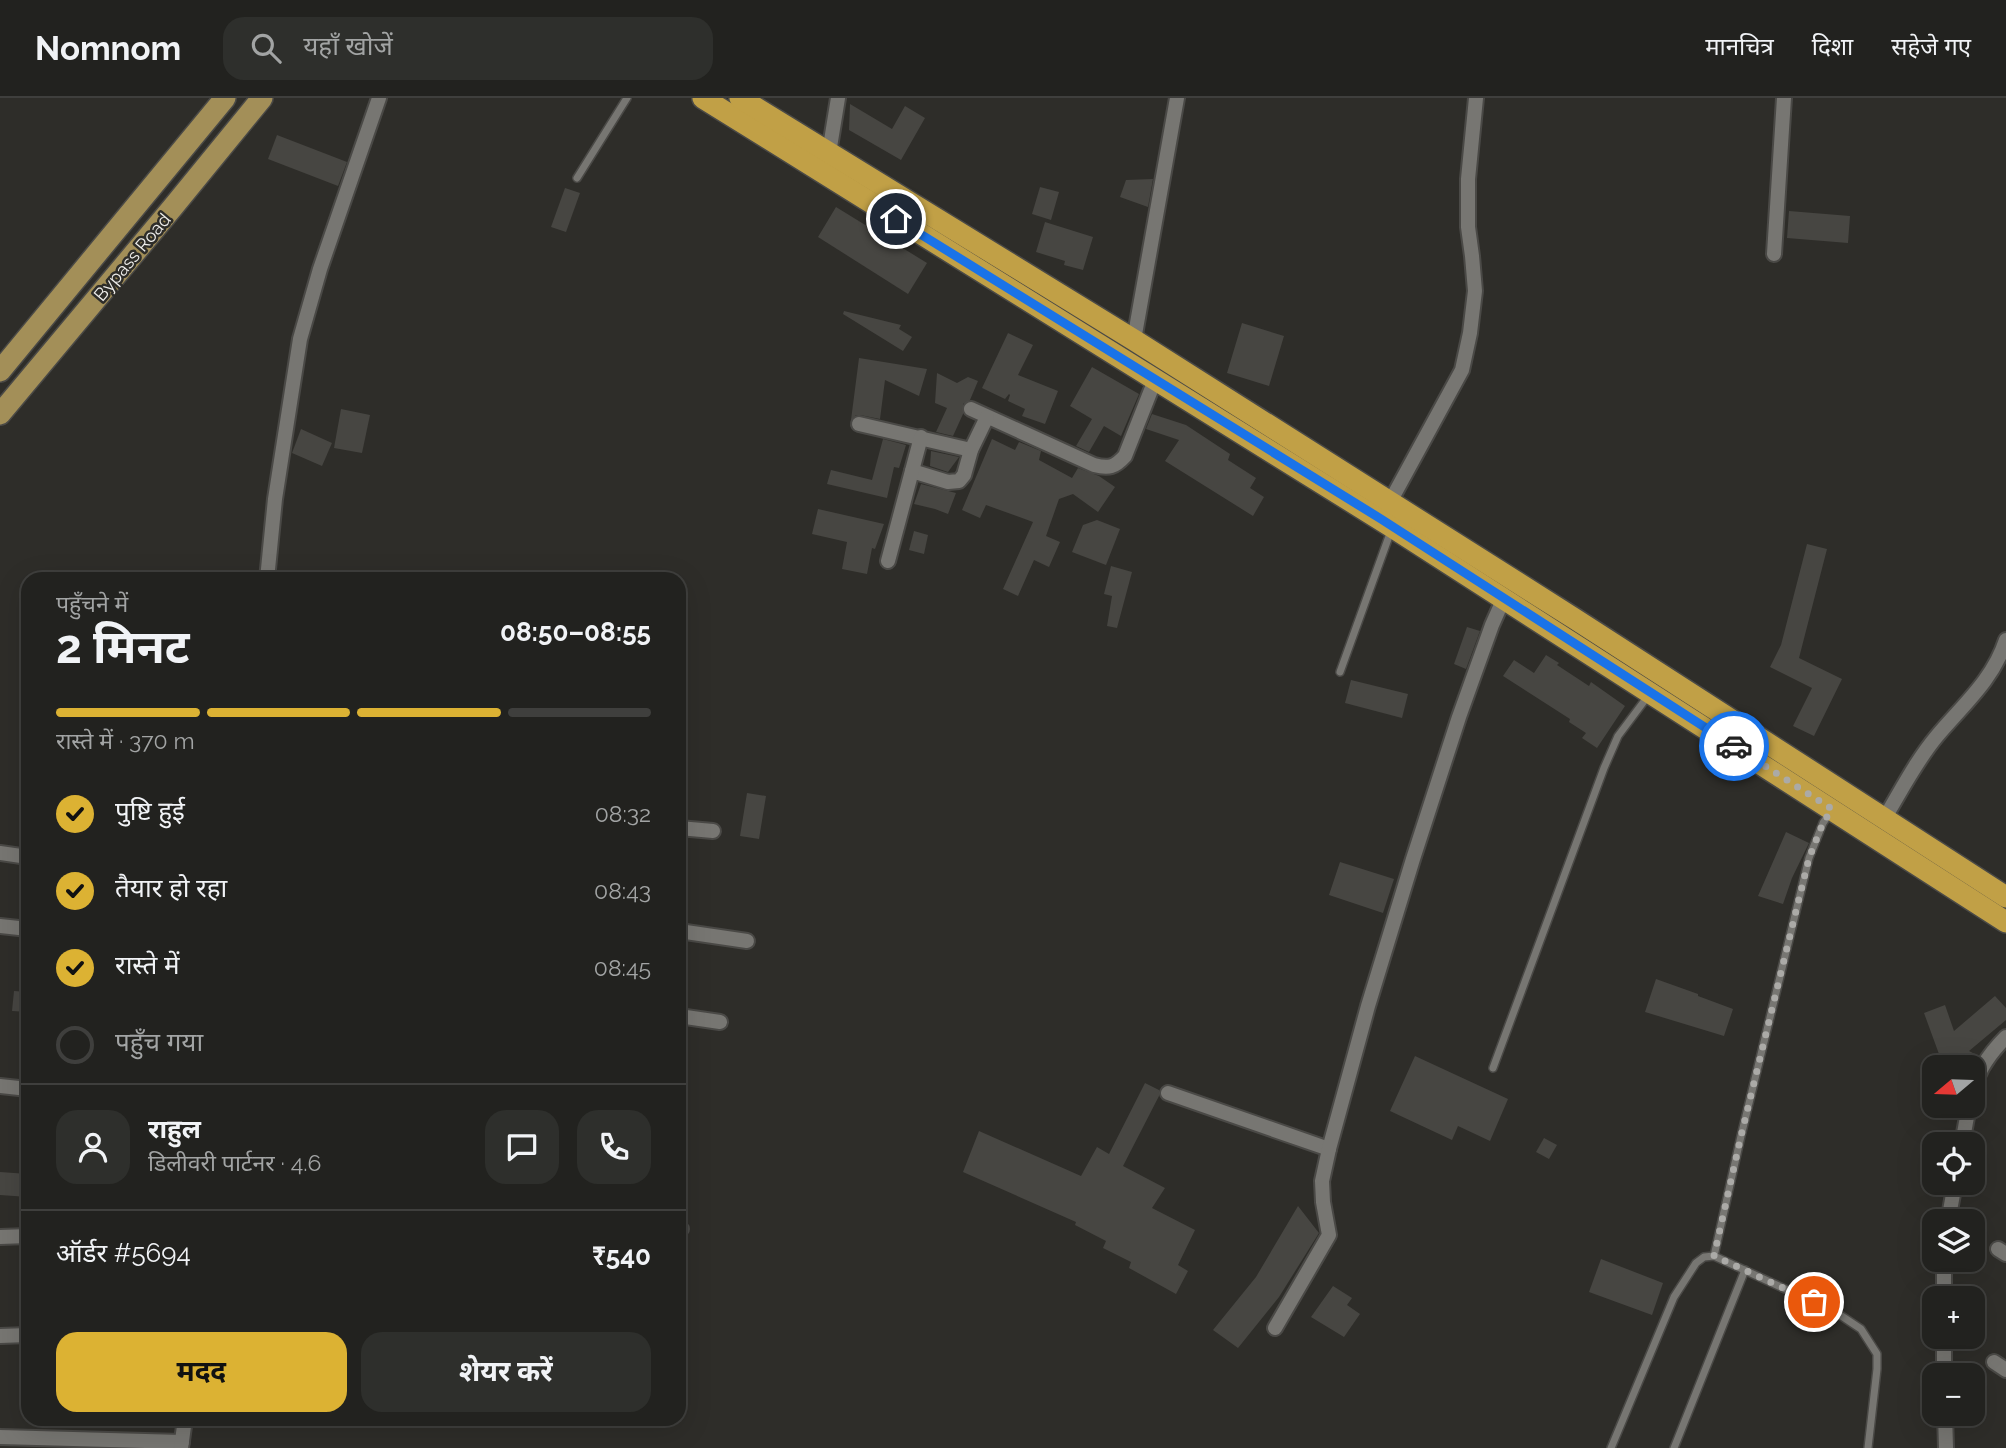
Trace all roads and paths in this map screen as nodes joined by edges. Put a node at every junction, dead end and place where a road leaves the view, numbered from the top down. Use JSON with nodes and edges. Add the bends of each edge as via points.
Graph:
{"nodes":[{"id":1,"x":225,"y":98,"type":"edge"},
{"id":2,"x":262,"y":98,"type":"edge"},
{"id":3,"x":379,"y":98,"type":"edge"},
{"id":4,"x":627,"y":98,"type":"edge"},
{"id":5,"x":703,"y":98,"type":"edge"},
{"id":6,"x":740,"y":98,"type":"edge"},
{"id":7,"x":838,"y":98,"type":"edge"},
{"id":8,"x":1177,"y":98,"type":"edge"},
{"id":9,"x":1476,"y":98,"type":"edge"},
{"id":10,"x":1784,"y":98,"type":"edge"},
{"id":11,"x":829,"y":153,"type":"junction"},
{"id":12,"x":577,"y":178,"type":"dead end"},
{"id":13,"x":1773,"y":254,"type":"dead end"},
{"id":14,"x":1134,"y":340,"type":"junction"},
{"id":15,"x":0,"y":371,"type":"edge"},
{"id":16,"x":1156,"y":380,"type":"junction"},
{"id":17,"x":971,"y":409,"type":"dead end"},
{"id":18,"x":0,"y":414,"type":"edge"},
{"id":19,"x":987,"y":417,"type":"junction"},
{"id":20,"x":859,"y":424,"type":"dead end"},
{"id":21,"x":921,"y":437,"type":"junction"},
{"id":22,"x":971,"y":450,"type":"junction"},
{"id":23,"x":912,"y":471,"type":"junction"},
{"id":24,"x":1390,"y":502,"type":"junction"},
{"id":25,"x":1392,"y":527,"type":"junction"},
{"id":26,"x":888,"y":561,"type":"dead end"},
{"id":27,"x":268,"y":572,"type":"edge"},
{"id":28,"x":1504,"y":598,"type":"junction"},
{"id":29,"x":2006,"y":640,"type":"edge"},
{"id":30,"x":1340,"y":672,"type":"dead end"},
{"id":31,"x":1650,"y":692,"type":"junction"},
{"id":32,"x":1832,"y":809,"type":"junction"},
{"id":33,"x":1884,"y":819,"type":"junction"},
{"id":34,"x":686,"y":829,"type":"edge"},
{"id":35,"x":713,"y":831,"type":"dead end"},
{"id":36,"x":0,"y":853,"type":"edge"},
{"id":37,"x":21,"y":856,"type":"edge"},
{"id":38,"x":2006,"y":897,"type":"edge"},
{"id":39,"x":2006,"y":922,"type":"edge"},
{"id":40,"x":0,"y":926,"type":"edge"},
{"id":41,"x":21,"y":928,"type":"edge"},
{"id":42,"x":686,"y":932,"type":"edge"},
{"id":43,"x":747,"y":941,"type":"dead end"},
{"id":44,"x":686,"y":1017,"type":"edge"},
{"id":45,"x":720,"y":1022,"type":"dead end"},
{"id":46,"x":2006,"y":1037,"type":"edge"},
{"id":47,"x":1985,"y":1064,"type":"edge"},
{"id":48,"x":1493,"y":1068,"type":"dead end"},
{"id":49,"x":0,"y":1086,"type":"edge"},
{"id":50,"x":21,"y":1088,"type":"edge"},
{"id":51,"x":1168,"y":1093,"type":"dead end"},
{"id":52,"x":1329,"y":1149,"type":"junction"},
{"id":53,"x":21,"y":1236,"type":"edge"},
{"id":54,"x":0,"y":1237,"type":"edge"},
{"id":55,"x":1714,"y":1256,"type":"junction"},
{"id":56,"x":1745,"y":1270,"type":"junction"},
{"id":57,"x":1275,"y":1328,"type":"dead end"},
{"id":58,"x":21,"y":1335,"type":"edge"},
{"id":59,"x":0,"y":1336,"type":"edge"},
{"id":60,"x":184,"y":1426,"type":"edge"},
{"id":61,"x":1945,"y":1426,"type":"edge"},
{"id":62,"x":0,"y":1437,"type":"edge"},
{"id":63,"x":181,"y":1445,"type":"edge"},
{"id":64,"x":1611,"y":1448,"type":"edge"},
{"id":65,"x":1674,"y":1448,"type":"edge"},
{"id":66,"x":1868,"y":1448,"type":"edge"},
{"id":67,"x":1945,"y":1448,"type":"edge"}],
"edges":[{"from":1,"to":15,"type":"main road","name":"Bypass Road"},
{"from":2,"to":18,"type":"main road","name":"Bypass Road"},
{"from":3,"to":27,"type":"street","via":[[300,339]]},
{"from":4,"to":12,"type":"lane"},
{"from":5,"to":16,"type":"highway"},
{"from":6,"to":11,"type":"highway"},
{"from":7,"to":11,"type":"street"},
{"from":8,"to":14,"type":"street"},
{"from":9,"to":24,"type":"street","via":[[1468,179],[1475,291],[1470,333],[1461,370]]},
{"from":10,"to":13,"type":"street"},
{"from":11,"to":14,"type":"highway"},
{"from":14,"to":24,"type":"highway"},
{"from":16,"to":19,"type":"street","via":[[1125,456],[1116,466],[1094,465]]},
{"from":16,"to":25,"type":"highway"},
{"from":17,"to":19,"type":"street"},
{"from":19,"to":22,"type":"street"},
{"from":20,"to":21,"type":"street"},
{"from":21,"to":22,"type":"street"},
{"from":21,"to":23,"type":"street"},
{"from":22,"to":23,"type":"street","via":[[959,481]]},
{"from":23,"to":26,"type":"street"},
{"from":24,"to":33,"type":"highway"},
{"from":25,"to":28,"type":"highway"},
{"from":25,"to":30,"type":"lane"},
{"from":28,"to":31,"type":"highway"},
{"from":28,"to":52,"type":"street","via":[[1413,859]]},
{"from":29,"to":33,"type":"street","via":[[1986,680],[1936,737]]},
{"from":31,"to":32,"type":"highway"},
{"from":31,"to":48,"type":"lane","via":[[1618,736],[1604,768]]},
{"from":32,"to":39,"type":"highway"},
{"from":32,"to":55,"type":"lane","via":[[1809,858]]},
{"from":33,"to":38,"type":"highway"},
{"from":34,"to":35,"type":"street"},
{"from":36,"to":37,"type":"street"},
{"from":40,"to":41,"type":"street"},
{"from":42,"to":43,"type":"street"},
{"from":44,"to":45,"type":"street"},
{"from":46,"to":47,"type":"street"},
{"from":49,"to":50,"type":"street"},
{"from":51,"to":52,"type":"street"},
{"from":52,"to":57,"type":"street","via":[[1322,1202],[1329,1235]]},
{"from":53,"to":54,"type":"street"},
{"from":55,"to":56,"type":"lane"},
{"from":55,"to":64,"type":"lane","via":[[1696,1263],[1674,1297]]},
{"from":56,"to":65,"type":"lane"},
{"from":56,"to":66,"type":"lane","via":[[1837,1313],[1861,1329],[1871,1343],[1877,1369]]},
{"from":58,"to":59,"type":"street"},
{"from":60,"to":63,"type":"street"},
{"from":61,"to":67,"type":"street"},
{"from":62,"to":63,"type":"street"}]}
